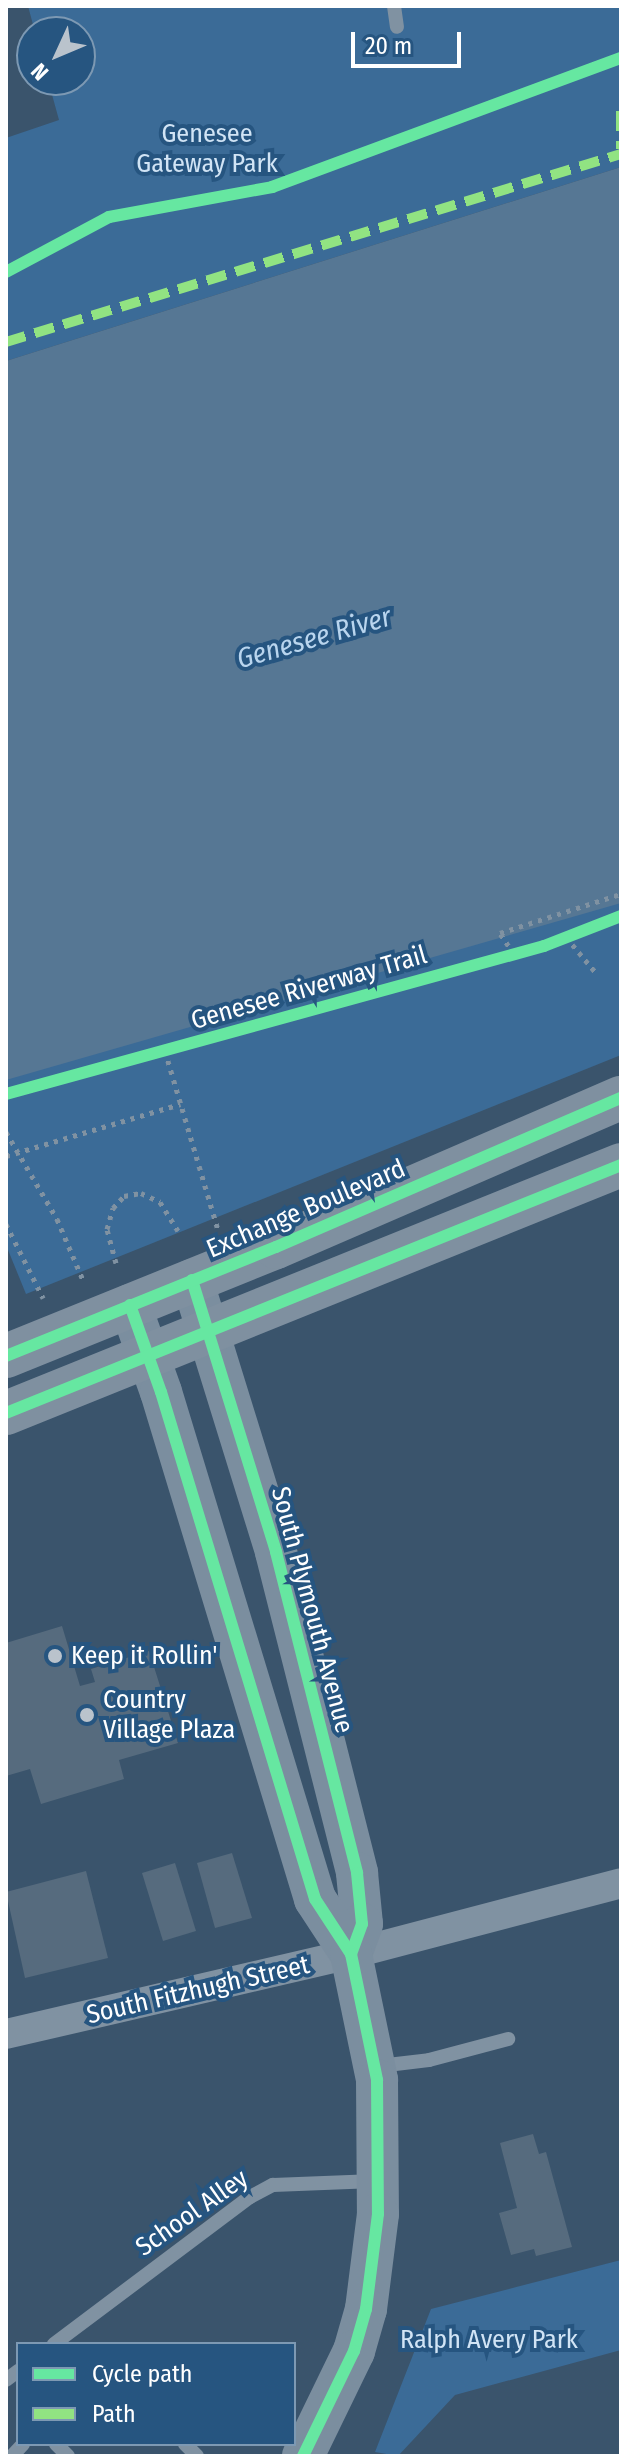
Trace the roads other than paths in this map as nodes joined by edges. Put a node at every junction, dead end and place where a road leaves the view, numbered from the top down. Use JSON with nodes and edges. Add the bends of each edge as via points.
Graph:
{"nodes":[{"id":1,"x":394,"y":6,"type":"edge"},
{"id":2,"x":397,"y":27,"type":"dead end"},
{"id":3,"x":621,"y":1098,"type":"edge"},
{"id":4,"x":621,"y":1165,"type":"edge"},
{"id":5,"x":192,"y":1280,"type":"junction"},
{"id":6,"x":130,"y":1305,"type":"junction"},
{"id":7,"x":209,"y":1330,"type":"junction"},
{"id":8,"x":148,"y":1355,"type":"junction"},
{"id":9,"x":6,"y":1356,"type":"edge"},
{"id":10,"x":6,"y":1413,"type":"edge"},
{"id":11,"x":621,"y":1883,"type":"edge"},
{"id":12,"x":351,"y":1954,"type":"junction"},
{"id":13,"x":6,"y":2034,"type":"edge"},
{"id":14,"x":508,"y":2039,"type":"dead end"},
{"id":15,"x":375,"y":2066,"type":"junction"},
{"id":16,"x":379,"y":2181,"type":"junction"},
{"id":17,"x":57,"y":2342,"type":"edge"},
{"id":18,"x":303,"y":2456,"type":"edge"}],
"edges":[{"from":1,"to":2,"type":"lane"},
{"from":3,"to":5,"type":"main road","name":"Exchange Boulevard"},
{"from":4,"to":7,"type":"main road"},
{"from":5,"to":6,"type":"main road","name":"Exchange Boulevard"},
{"from":5,"to":7,"type":"main road","name":"South Plymouth Avenue"},
{"from":6,"to":8,"type":"main road","name":"South Plymouth Avenue"},
{"from":6,"to":9,"type":"main road","name":"Exchange Boulevard"},
{"from":7,"to":8,"type":"main road"},
{"from":7,"to":12,"type":"main road","name":"South Plymouth Avenue","via":[[276,1552],[357,1873],[362,1924]]},
{"from":8,"to":10,"type":"main road"},
{"from":8,"to":12,"type":"main road","name":"South Plymouth Avenue","via":[[315,1899]]},
{"from":11,"to":12,"type":"street","name":"South Fitzhugh Street"},
{"from":12,"to":13,"type":"street","name":"South Fitzhugh Street"},
{"from":12,"to":15,"type":"main road","name":"South Plymouth Avenue"},
{"from":14,"to":15,"type":"lane","via":[[429,2060]]},
{"from":15,"to":16,"type":"main road","name":"South Plymouth Avenue"},
{"from":16,"to":17,"type":"lane","name":"School Alley","via":[[273,2185]]},
{"from":16,"to":18,"type":"main road","name":"South Plymouth Avenue","via":[[366,2309],[354,2351]]}]}
